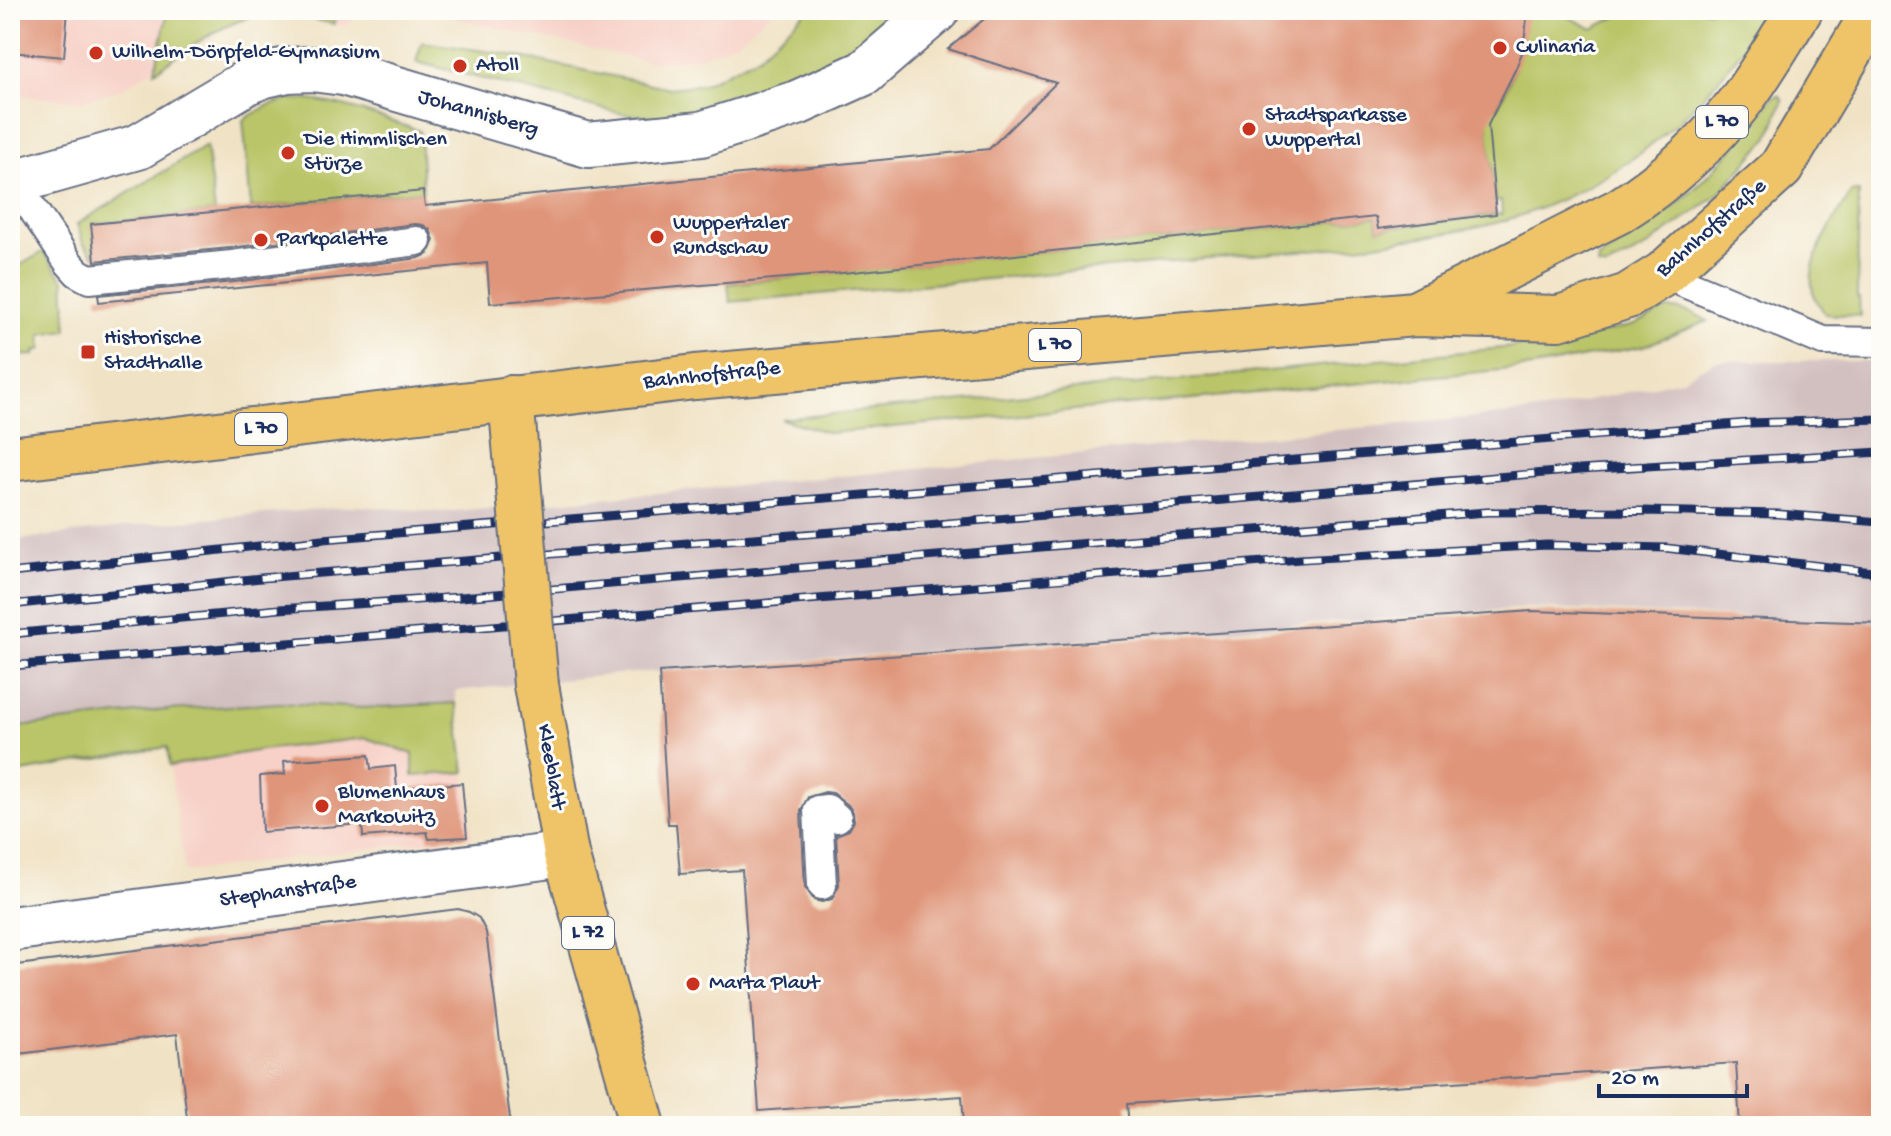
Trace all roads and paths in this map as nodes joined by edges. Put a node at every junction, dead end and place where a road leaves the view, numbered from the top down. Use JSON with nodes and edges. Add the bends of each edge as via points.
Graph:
{"nodes":[{"id":1,"x":937,"y":10,"type":"edge"},
{"id":2,"x":1800,"y":10,"type":"edge"},
{"id":3,"x":1875,"y":10,"type":"edge"},
{"id":4,"x":12,"y":183,"type":"edge"},
{"id":5,"x":417,"y":241,"type":"dead end"},
{"id":6,"x":1663,"y":274,"type":"junction"},
{"id":7,"x":1415,"y":314,"type":"junction"},
{"id":8,"x":1881,"y":342,"type":"edge"},
{"id":9,"x":511,"y":398,"type":"junction"},
{"id":10,"x":10,"y":459,"type":"edge"},
{"id":11,"x":833,"y":810,"type":"dead end"},
{"id":12,"x":566,"y":854,"type":"junction"},
{"id":13,"x":822,"y":885,"type":"dead end"},
{"id":14,"x":10,"y":929,"type":"edge"},
{"id":15,"x":643,"y":1126,"type":"edge"}],
"edges":[{"from":1,"to":4,"type":"street","name":"Johannisberg","via":[[864,73],[797,103],[701,134],[588,145],[343,73],[287,70],[247,82],[138,147]]},
{"from":2,"to":7,"type":"main road","name":"Bahnhofstraße","number":"L 70","via":[[1742,99],[1647,193]]},
{"from":3,"to":6,"type":"main road","name":"Bahnhofstraße","number":"L 70","via":[[1781,168]]},
{"from":4,"to":5,"type":"lane","via":[[69,263],[89,279]]},
{"from":6,"to":7,"type":"main road","name":"Bahnhofstraße","number":"L 70","via":[[1628,296],[1559,318]]},
{"from":6,"to":8,"type":"lane","via":[[1823,341]]},
{"from":7,"to":9,"type":"main road","name":"Bahnhofstraße","number":"L 70"},
{"from":9,"to":10,"type":"main road","name":"Bahnhofstraße","number":"L 70"},
{"from":9,"to":12,"type":"main road","name":"Kleeblatt","number":"L 72","bridge":true,"via":[[536,685]]},
{"from":11,"to":13,"type":"lane","via":[[818,810]]},
{"from":12,"to":14,"type":"street","name":"Stephanstraße"},
{"from":12,"to":15,"type":"main road","name":"Kleeblatt","number":"L 72"}]}
